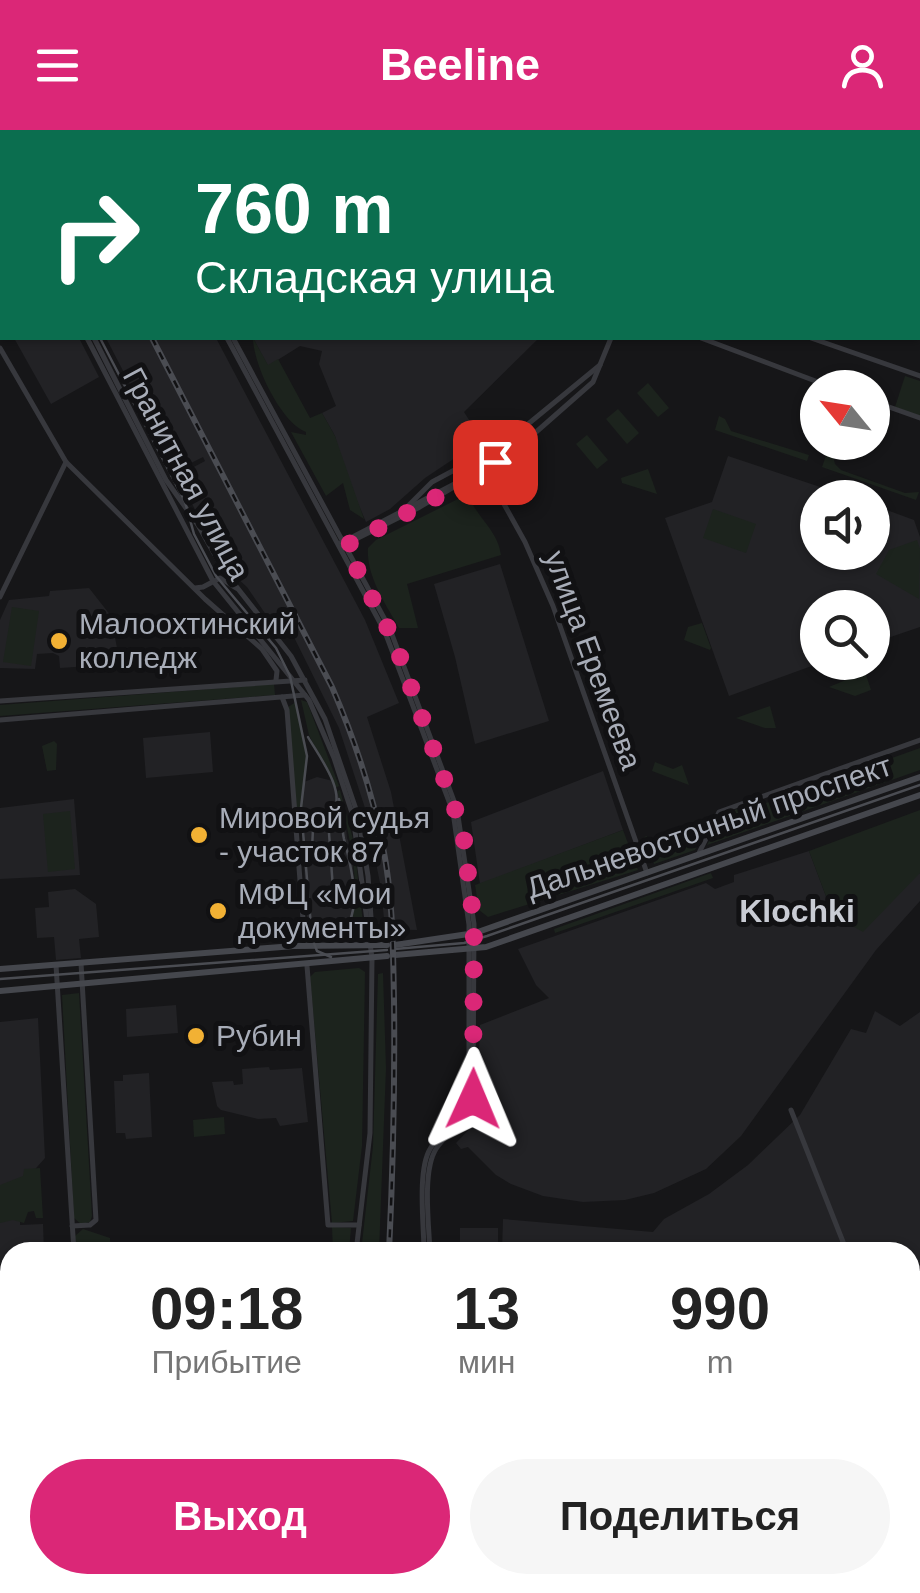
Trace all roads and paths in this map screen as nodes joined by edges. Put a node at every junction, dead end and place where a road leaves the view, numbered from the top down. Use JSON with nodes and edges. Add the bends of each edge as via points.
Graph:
{"nodes":[{"id":1,"x":92,"y":340,"type":"edge"},
{"id":2,"x":92,"y":340,"type":"edge"},
{"id":3,"x":231,"y":340,"type":"edge"},
{"id":4,"x":610,"y":340,"type":"edge"},
{"id":5,"x":706,"y":340,"type":"edge"},
{"id":6,"x":817,"y":340,"type":"edge"},
{"id":7,"x":0,"y":348,"type":"edge"},
{"id":8,"x":602,"y":363,"type":"junction"},
{"id":9,"x":800,"y":375,"type":"edge"},
{"id":10,"x":920,"y":376,"type":"edge"},
{"id":11,"x":890,"y":407,"type":"edge"},
{"id":12,"x":920,"y":418,"type":"edge"},
{"id":13,"x":66,"y":462,"type":"junction"},
{"id":14,"x":484,"y":468,"type":"junction"},
{"id":15,"x":404,"y":510,"type":"junction"},
{"id":16,"x":342,"y":544,"type":"junction"},
{"id":17,"x":212,"y":581,"type":"junction"},
{"id":18,"x":195,"y":588,"type":"junction"},
{"id":19,"x":237,"y":588,"type":"junction"},
{"id":20,"x":0,"y":598,"type":"edge"},
{"id":21,"x":264,"y":647,"type":"junction"},
{"id":22,"x":276,"y":680,"type":"junction"},
{"id":23,"x":293,"y":680,"type":"junction"},
{"id":24,"x":305,"y":680,"type":"junction"},
{"id":25,"x":299,"y":688,"type":"junction"},
{"id":26,"x":305,"y":695,"type":"junction"},
{"id":27,"x":285,"y":697,"type":"junction"},
{"id":28,"x":0,"y":700,"type":"edge"},
{"id":29,"x":0,"y":720,"type":"edge"},
{"id":30,"x":920,"y":740,"type":"edge"},
{"id":31,"x":920,"y":777,"type":"edge"},
{"id":32,"x":874,"y":794,"type":"junction"},
{"id":33,"x":920,"y":795,"type":"edge"},
{"id":34,"x":878,"y":809,"type":"junction"},
{"id":35,"x":697,"y":856,"type":"junction"},
{"id":36,"x":647,"y":874,"type":"junction"},
{"id":37,"x":472,"y":934,"type":"junction"},
{"id":38,"x":370,"y":944,"type":"junction"},
{"id":39,"x":305,"y":946,"type":"junction"},
{"id":40,"x":472,"y":951,"type":"junction"},
{"id":41,"x":372,"y":958,"type":"junction"},
{"id":42,"x":81,"y":963,"type":"junction"},
{"id":43,"x":56,"y":965,"type":"junction"},
{"id":44,"x":307,"y":966,"type":"junction"},
{"id":45,"x":0,"y":969,"type":"edge"},
{"id":46,"x":82,"y":984,"type":"junction"},
{"id":47,"x":58,"y":987,"type":"junction"},
{"id":48,"x":0,"y":991,"type":"edge"},
{"id":49,"x":791,"y":1110,"type":"dead end"},
{"id":50,"x":359,"y":1225,"type":"junction"},
{"id":51,"x":72,"y":1226,"type":"junction"},
{"id":52,"x":73,"y":1242,"type":"edge"},
{"id":53,"x":357,"y":1242,"type":"edge"},
{"id":54,"x":427,"y":1242,"type":"edge"},
{"id":55,"x":843,"y":1242,"type":"edge"}],
"edges":[{"from":1,"to":17,"type":"street","name":"Гранитная улица"},
{"from":2,"to":19,"type":"street","name":"Гранитная улица","via":[[166,480]]},
{"from":3,"to":16,"type":"street"},
{"from":4,"to":8,"type":"street"},
{"from":5,"to":9,"type":"street"},
{"from":6,"to":10,"type":"street"},
{"from":7,"to":13,"type":"street","name":"Гранитная улица"},
{"from":8,"to":14,"type":"street","via":[[587,390]]},
{"from":8,"to":15,"type":"street","via":[[505,443],[432,482]]},
{"from":11,"to":12,"type":"street"},
{"from":13,"to":18,"type":"street","name":"Гранитная улица"},
{"from":13,"to":20,"type":"street"},
{"from":14,"to":15,"type":"street"},
{"from":14,"to":16,"type":"street"},
{"from":14,"to":36,"type":"street","name":"улица Еремеева","via":[[554,606]]},
{"from":15,"to":16,"type":"street"},
{"from":16,"to":37,"type":"street","via":[[394,640],[457,809]]},
{"from":17,"to":18,"type":"street"},
{"from":17,"to":19,"type":"street","via":[[224,579]]},
{"from":17,"to":21,"type":"street","name":"Гранитная улица"},
{"from":18,"to":21,"type":"street","name":"Гранитная улица"},
{"from":19,"to":24,"type":"street","name":"Гранитная улица"},
{"from":21,"to":22,"type":"street","name":"Гранитная улица"},
{"from":21,"to":23,"type":"street","name":"Гранитная улица"},
{"from":22,"to":23,"type":"street"},
{"from":22,"to":28,"type":"street"},
{"from":23,"to":24,"type":"street"},
{"from":23,"to":25,"type":"street","name":"Гранитная улица"},
{"from":24,"to":25,"type":"street"},
{"from":24,"to":38,"type":"street","name":"Гранитная улица","via":[[358,815]]},
{"from":25,"to":26,"type":"street","name":"Гранитная улица"},
{"from":25,"to":27,"type":"street"},
{"from":26,"to":27,"type":"street"},
{"from":26,"to":38,"type":"street","name":"Гранитная улица","via":[[353,816]]},
{"from":27,"to":29,"type":"street"},
{"from":27,"to":39,"type":"street"},
{"from":30,"to":35,"type":"street","via":[[718,812]]},
{"from":31,"to":32,"type":"main road","name":"Дальневосточный проспект"},
{"from":32,"to":34,"type":"main road"},
{"from":32,"to":35,"type":"main road","name":"Дальневосточный проспект"},
{"from":33,"to":34,"type":"main road","name":"Дальневосточный проспект"},
{"from":34,"to":40,"type":"main road","name":"Дальневосточный проспект"},
{"from":35,"to":36,"type":"main road","name":"Дальневосточный проспект"},
{"from":36,"to":37,"type":"main road","name":"Дальневосточный проспект"},
{"from":37,"to":38,"type":"main road","name":"Дальневосточный проспект"},
{"from":37,"to":40,"type":"street"},
{"from":38,"to":39,"type":"main road","name":"Дальневосточный проспект"},
{"from":38,"to":41,"type":"street","name":"Гранитная улица"},
{"from":39,"to":42,"type":"main road","name":"Дальневосточный проспект"},
{"from":40,"to":41,"type":"main road","name":"Дальневосточный проспект"},
{"from":40,"to":54,"type":"street","via":[[468,1098],[426,1159]]},
{"from":41,"to":44,"type":"main road","name":"Дальневосточный проспект"},
{"from":41,"to":50,"type":"street","name":"Гранитная улица","via":[[370,1132]]},
{"from":42,"to":43,"type":"main road","name":"Дальневосточный проспект"},
{"from":42,"to":46,"type":"street"},
{"from":43,"to":45,"type":"main road","name":"Дальневосточный проспект"},
{"from":43,"to":47,"type":"street"},
{"from":44,"to":46,"type":"main road","name":"Дальневосточный проспект"},
{"from":44,"to":50,"type":"street","via":[[328,1226]]},
{"from":46,"to":47,"type":"main road","name":"Дальневосточный проспект"},
{"from":46,"to":51,"type":"street","via":[[96,1220]]},
{"from":47,"to":48,"type":"main road","name":"Дальневосточный проспект"},
{"from":47,"to":51,"type":"street"},
{"from":49,"to":55,"type":"street"},
{"from":50,"to":53,"type":"street","name":"Гранитная улица"},
{"from":51,"to":52,"type":"street"}]}
